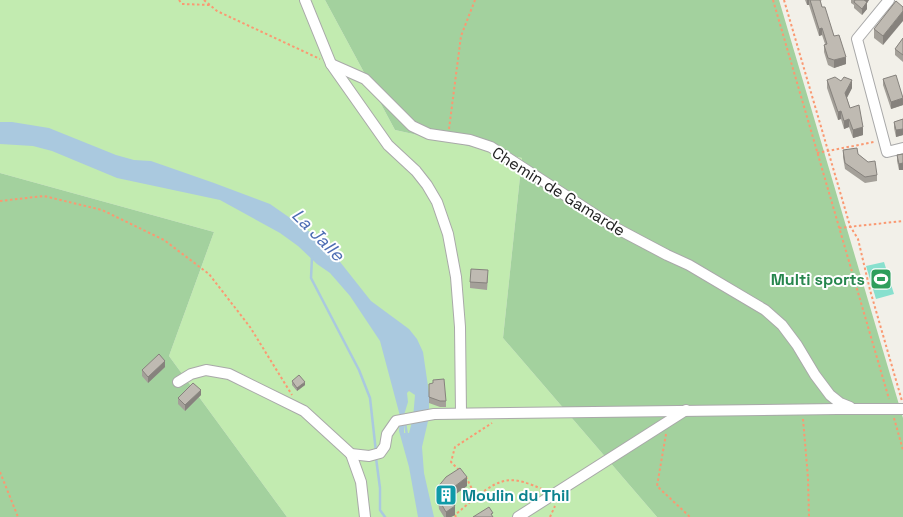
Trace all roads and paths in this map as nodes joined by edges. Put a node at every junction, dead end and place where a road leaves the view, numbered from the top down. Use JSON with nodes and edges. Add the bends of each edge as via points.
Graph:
{"nodes":[{"id":1,"x":179,"y":0,"type":"edge"},
{"id":2,"x":204,"y":0,"type":"edge"},
{"id":3,"x":305,"y":0,"type":"edge"},
{"id":4,"x":475,"y":0,"type":"edge"},
{"id":5,"x":773,"y":0,"type":"edge"},
{"id":6,"x":784,"y":0,"type":"edge"},
{"id":7,"x":889,"y":0,"type":"edge"},
{"id":8,"x":210,"y":4,"type":"junction"},
{"id":9,"x":331,"y":64,"type":"junction"},
{"id":10,"x":448,"y":137,"type":"junction"},
{"id":11,"x":884,"y":140,"type":"junction"},
{"id":12,"x":903,"y":148,"type":"edge"},
{"id":13,"x":828,"y":151,"type":"junction"},
{"id":14,"x":817,"y":153,"type":"junction"},
{"id":15,"x":0,"y":201,"type":"edge"},
{"id":16,"x":903,"y":221,"type":"edge"},
{"id":17,"x":850,"y":226,"type":"junction"},
{"id":18,"x":838,"y":228,"type":"junction"},
{"id":19,"x":178,"y":382,"type":"dead end"},
{"id":20,"x":294,"y":397,"type":"dead end"},
{"id":21,"x":903,"y":408,"type":"edge"},
{"id":22,"x":802,"y":409,"type":"junction"},
{"id":23,"x":892,"y":409,"type":"junction"},
{"id":24,"x":686,"y":410,"type":"junction"},
{"id":25,"x":859,"y":410,"type":"junction"},
{"id":26,"x":461,"y":413,"type":"junction"},
{"id":27,"x":494,"y":421,"type":"dead end"},
{"id":28,"x":668,"y":422,"type":"junction"},
{"id":29,"x":903,"y":450,"type":"edge"},
{"id":30,"x":351,"y":454,"type":"junction"},
{"id":31,"x":0,"y":472,"type":"edge"},
{"id":32,"x":554,"y":494,"type":"junction"},
{"id":33,"x":476,"y":497,"type":"junction"},
{"id":34,"x":18,"y":517,"type":"edge"},
{"id":35,"x":365,"y":517,"type":"edge"},
{"id":36,"x":456,"y":517,"type":"edge"},
{"id":37,"x":518,"y":517,"type":"edge"},
{"id":38,"x":550,"y":517,"type":"edge"},
{"id":39,"x":690,"y":517,"type":"edge"},
{"id":40,"x":809,"y":517,"type":"edge"}],
"edges":[{"from":1,"to":8,"type":"path","via":[[182,4]]},
{"from":2,"to":8,"type":"path"},
{"from":3,"to":9,"type":"street"},
{"from":4,"to":10,"type":"path","via":[[461,36]]},
{"from":5,"to":14,"type":"path"},
{"from":6,"to":13,"type":"path"},
{"from":7,"to":11,"type":"street","via":[[857,40]]},
{"from":8,"to":9,"type":"path","via":[[217,11]]},
{"from":9,"to":10,"type":"street","name":"Chemin de Gamarde","via":[[365,79],[412,126],[429,134]]},
{"from":9,"to":26,"type":"street","via":[[374,127],[428,185],[437,202],[448,234],[456,277]]},
{"from":10,"to":25,"type":"street","name":"Chemin de Gamarde","via":[[491,147],[614,227],[689,265],[765,310],[782,325],[830,395],[840,403]]},
{"from":11,"to":12,"type":"street","via":[[887,152]]},
{"from":11,"to":13,"type":"path"},
{"from":13,"to":14,"type":"path"},
{"from":13,"to":17,"type":"path"},
{"from":14,"to":18,"type":"path"},
{"from":15,"to":20,"type":"path","via":[[44,196],[102,210],[164,240],[209,274],[250,328]]},
{"from":16,"to":17,"type":"path"},
{"from":17,"to":18,"type":"path"},
{"from":17,"to":21,"type":"path","via":[[858,239]]},
{"from":18,"to":23,"type":"path"},
{"from":19,"to":30,"type":"street","via":[[206,370],[229,374],[304,411]]},
{"from":21,"to":23,"type":"street"},
{"from":22,"to":24,"type":"street"},
{"from":22,"to":25,"type":"street"},
{"from":22,"to":40,"type":"path"},
{"from":23,"to":25,"type":"street"},
{"from":23,"to":29,"type":"path"},
{"from":24,"to":26,"type":"street"},
{"from":24,"to":28,"type":"street"},
{"from":26,"to":30,"type":"street","via":[[396,421],[380,452],[369,456]]},
{"from":27,"to":33,"type":"path","via":[[455,447],[453,455],[452,462],[467,478]]},
{"from":28,"to":32,"type":"street"},
{"from":28,"to":39,"type":"path","via":[[657,486]]},
{"from":30,"to":35,"type":"street","via":[[361,482]]},
{"from":31,"to":34,"type":"path"},
{"from":32,"to":33,"type":"path","via":[[520,480],[503,480]]},
{"from":32,"to":37,"type":"street"},
{"from":32,"to":38,"type":"path","via":[[556,503]]},
{"from":33,"to":36,"type":"path"}]}
